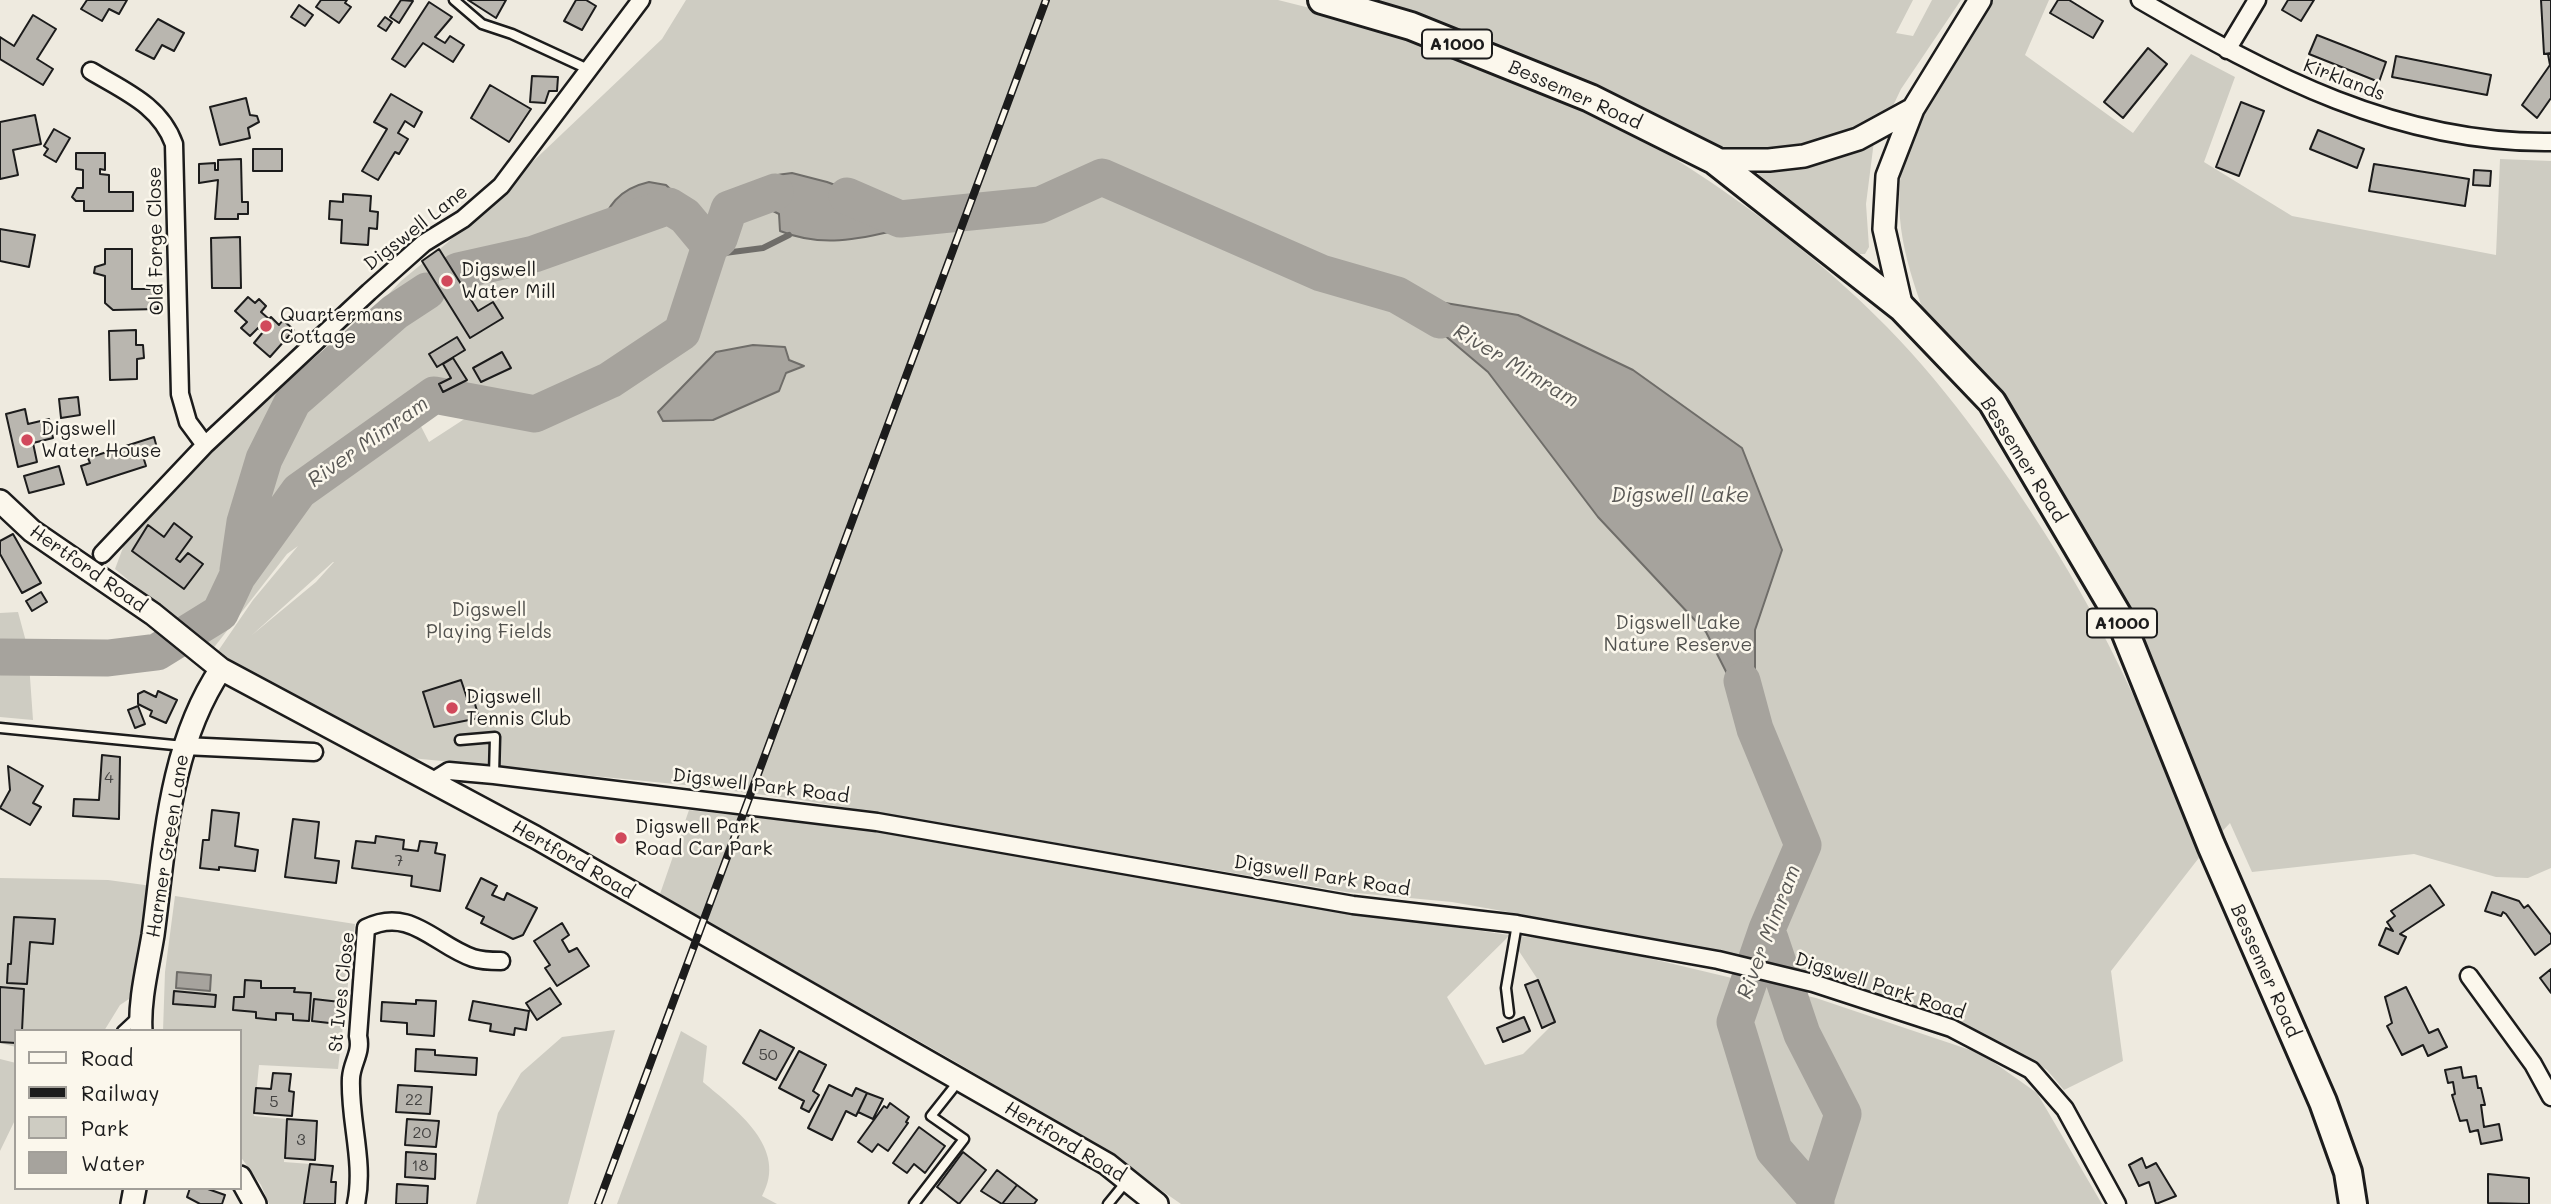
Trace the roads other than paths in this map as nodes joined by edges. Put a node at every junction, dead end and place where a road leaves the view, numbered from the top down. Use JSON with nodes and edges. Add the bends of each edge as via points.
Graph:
{"nodes":[{"id":1,"x":454,"y":0,"type":"edge"},
{"id":2,"x":641,"y":0,"type":"edge"},
{"id":3,"x":1322,"y":0,"type":"edge"},
{"id":4,"x":1980,"y":0,"type":"edge"},
{"id":5,"x":2140,"y":0,"type":"edge"},
{"id":6,"x":2258,"y":0,"type":"edge"},
{"id":7,"x":2227,"y":50,"type":"junction"},
{"id":8,"x":590,"y":70,"type":"junction"},
{"id":9,"x":90,"y":71,"type":"dead end"},
{"id":10,"x":1913,"y":109,"type":"junction"},
{"id":11,"x":2551,"y":142,"type":"edge"},
{"id":12,"x":1714,"y":160,"type":"junction"},
{"id":13,"x":1902,"y":308,"type":"junction"},
{"id":14,"x":205,"y":445,"type":"junction"},
{"id":15,"x":0,"y":501,"type":"edge"},
{"id":16,"x":102,"y":554,"type":"dead end"},
{"id":17,"x":221,"y":669,"type":"junction"},
{"id":18,"x":0,"y":728,"type":"edge"},
{"id":19,"x":460,"y":740,"type":"dead end"},
{"id":20,"x":184,"y":746,"type":"junction"},
{"id":21,"x":314,"y":752,"type":"dead end"},
{"id":22,"x":494,"y":775,"type":"junction"},
{"id":23,"x":433,"y":781,"type":"junction"},
{"id":24,"x":1517,"y":924,"type":"junction"},
{"id":25,"x":501,"y":961,"type":"dead end"},
{"id":26,"x":2469,"y":976,"type":"dead end"},
{"id":27,"x":1509,"y":1013,"type":"dead end"},
{"id":28,"x":141,"y":1021,"type":"edge"},
{"id":29,"x":960,"y":1080,"type":"junction"},
{"id":30,"x":2551,"y":1097,"type":"edge"},
{"id":31,"x":1127,"y":1180,"type":"junction"},
{"id":32,"x":242,"y":1181,"type":"edge"},
{"id":33,"x":255,"y":1204,"type":"edge"},
{"id":34,"x":356,"y":1204,"type":"edge"},
{"id":35,"x":914,"y":1204,"type":"edge"},
{"id":36,"x":1108,"y":1204,"type":"edge"},
{"id":37,"x":1157,"y":1204,"type":"edge"},
{"id":38,"x":2118,"y":1204,"type":"edge"},
{"id":39,"x":2353,"y":1204,"type":"edge"}],
"edges":[{"from":1,"to":8,"type":"lane","via":[[482,24]]},
{"from":2,"to":8,"type":"street","name":"Digswell Lane"},
{"from":3,"to":12,"type":"main road","name":"Bessemer Road","number":"A1000","via":[[1411,26],[1590,97]]},
{"from":4,"to":10,"type":"street"},
{"from":5,"to":7,"type":"street","name":"Kirklands"},
{"from":6,"to":7,"type":"street"},
{"from":7,"to":11,"type":"street","name":"Kirklands","via":[[2294,84],[2430,132]]},
{"from":8,"to":14,"type":"street","name":"Digswell Lane","via":[[501,186],[463,219],[424,243]]},
{"from":9,"to":14,"type":"street","name":"Old Forge Close","via":[[153,109],[174,144],[180,394],[188,422]]},
{"from":10,"to":12,"type":"street","via":[[1858,139],[1804,156]]},
{"from":10,"to":13,"type":"street","via":[[1887,176],[1884,229]]},
{"from":12,"to":13,"type":"main road","name":"Bessemer Road","number":"A1000"},
{"from":13,"to":39,"type":"main road","name":"Bessemer Road","number":"A1000","via":[[1992,402],[2120,619],[2211,845],[2323,1101],[2348,1172]]},
{"from":14,"to":16,"type":"street","name":"Digswell Lane"},
{"from":15,"to":17,"type":"street","name":"Hertford Road","via":[[32,531],[153,614]]},
{"from":17,"to":20,"type":"street","name":"Harmer Green Lane","via":[[200,701]]},
{"from":17,"to":23,"type":"street","name":"Hertford Road"},
{"from":18,"to":20,"type":"lane"},
{"from":19,"to":22,"type":"lane","via":[[495,737]]},
{"from":20,"to":21,"type":"street"},
{"from":20,"to":28,"type":"street","name":"Harmer Green Lane"},
{"from":22,"to":23,"type":"street","name":"Digswell Park Road","via":[[449,771]]},
{"from":22,"to":24,"type":"street","name":"Digswell Park Road","via":[[653,800],[877,822],[1353,905]]},
{"from":23,"to":29,"type":"street","name":"Hertford Road"},
{"from":24,"to":27,"type":"lane","via":[[1506,988]]},
{"from":24,"to":38,"type":"street","name":"Digswell Park Road","via":[[1718,960],[1813,983],[1951,1028],[2031,1070],[2065,1109]]},
{"from":25,"to":34,"type":"street","name":"St Ives Close","via":[[475,959],[401,921],[382,920],[366,928],[358,1036],[361,1049],[351,1076],[360,1177]]},
{"from":26,"to":30,"type":"street","via":[[2533,1064]]},
{"from":29,"to":31,"type":"street","name":"Hertford Road"},
{"from":29,"to":35,"type":"lane","via":[[931,1116],[964,1139]]},
{"from":31,"to":36,"type":"lane"},
{"from":31,"to":37,"type":"street","name":"Hertford Road"},
{"from":32,"to":33,"type":"street"}]}
